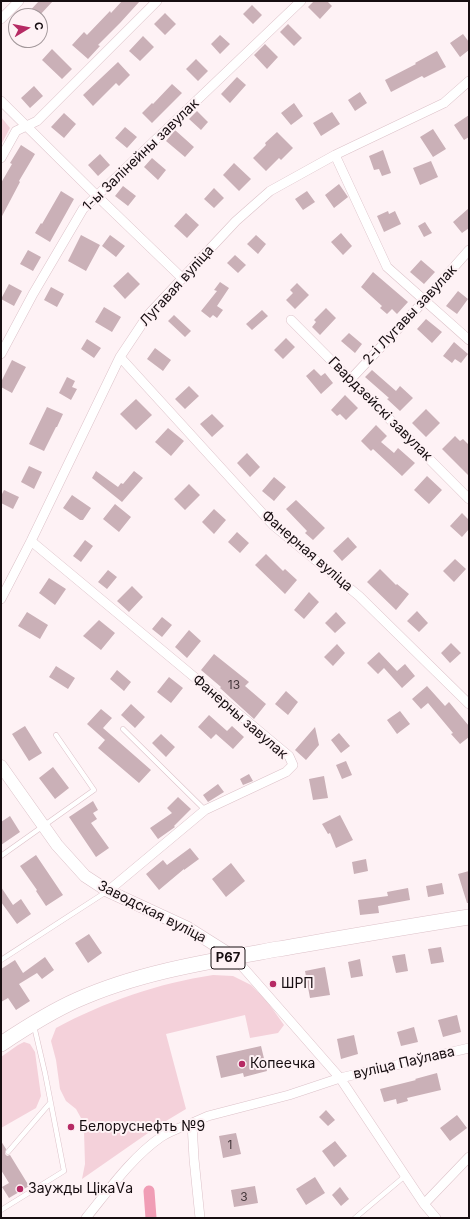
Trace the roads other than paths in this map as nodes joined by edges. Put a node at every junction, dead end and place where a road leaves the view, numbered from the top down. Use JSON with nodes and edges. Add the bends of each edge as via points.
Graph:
{"nodes":[{"id":1,"x":19,"y":1,"type":"edge"},
{"id":2,"x":157,"y":1,"type":"edge"},
{"id":3,"x":301,"y":1,"type":"edge"},
{"id":4,"x":1,"y":19,"type":"edge"},
{"id":5,"x":469,"y":81,"type":"edge"},
{"id":6,"x":1,"y":101,"type":"edge"},
{"id":7,"x":25,"y":126,"type":"junction"},
{"id":8,"x":335,"y":155,"type":"junction"},
{"id":9,"x":1,"y":158,"type":"edge"},
{"id":10,"x":97,"y":196,"type":"junction"},
{"id":11,"x":469,"y":250,"type":"edge"},
{"id":12,"x":182,"y":278,"type":"junction"},
{"id":13,"x":424,"y":301,"type":"junction"},
{"id":14,"x":291,"y":320,"type":"dead end"},
{"id":15,"x":469,"y":340,"type":"edge"},
{"id":16,"x":1,"y":354,"type":"edge"},
{"id":17,"x":120,"y":356,"type":"junction"},
{"id":18,"x":350,"y":380,"type":"junction"},
{"id":19,"x":469,"y":499,"type":"edge"},
{"id":20,"x":31,"y":541,"type":"junction"},
{"id":21,"x":1,"y":599,"type":"edge"},
{"id":22,"x":469,"y":704,"type":"edge"},
{"id":23,"x":123,"y":729,"type":"dead end"},
{"id":24,"x":56,"y":735,"type":"dead end"},
{"id":25,"x":1,"y":766,"type":"edge"},
{"id":26,"x":205,"y":810,"type":"junction"},
{"id":27,"x":43,"y":826,"type":"junction"},
{"id":28,"x":1,"y":856,"type":"edge"},
{"id":29,"x":108,"y":891,"type":"junction"},
{"id":30,"x":469,"y":917,"type":"edge"},
{"id":31,"x":234,"y":957,"type":"junction"},
{"id":32,"x":1,"y":960,"type":"edge"},
{"id":33,"x":34,"y":1023,"type":"junction"},
{"id":34,"x":1,"y":1044,"type":"edge"},
{"id":35,"x":469,"y":1048,"type":"edge"},
{"id":36,"x":340,"y":1078,"type":"junction"},
{"id":37,"x":50,"y":1103,"type":"junction"},
{"id":38,"x":192,"y":1123,"type":"junction"},
{"id":39,"x":8,"y":1152,"type":"dead end"},
{"id":40,"x":469,"y":1157,"type":"edge"},
{"id":41,"x":405,"y":1176,"type":"junction"},
{"id":42,"x":424,"y":1204,"type":"junction"},
{"id":43,"x":1,"y":1210,"type":"edge"},
{"id":44,"x":86,"y":1218,"type":"edge"},
{"id":45,"x":200,"y":1218,"type":"edge"},
{"id":46,"x":354,"y":1218,"type":"edge"},
{"id":47,"x":436,"y":1218,"type":"edge"}],
"edges":[{"from":1,"to":4,"type":"street"},
{"from":2,"to":7,"type":"street","via":[[37,121]]},
{"from":3,"to":10,"type":"street","name":"1-ы Залінейны завулак"},
{"from":5,"to":8,"type":"street","name":"Лугавая вуліца","via":[[444,103]]},
{"from":6,"to":7,"type":"street"},
{"from":7,"to":9,"type":"street","via":[[16,131]]},
{"from":7,"to":10,"type":"street"},
{"from":8,"to":12,"type":"street","name":"Лугавая вуліца","via":[[270,191],[236,221]]},
{"from":8,"to":13,"type":"street","via":[[387,267]]},
{"from":10,"to":12,"type":"street"},
{"from":10,"to":16,"type":"street","name":"1-ы Залінейны завулак","via":[[83,209]]},
{"from":11,"to":13,"type":"street","name":"2-і Лугавы завулак"},
{"from":12,"to":17,"type":"street","name":"Лугавая вуліца","via":[[148,315]]},
{"from":13,"to":15,"type":"street"},
{"from":13,"to":18,"type":"street","name":"2-і Лугавы завулак"},
{"from":14,"to":18,"type":"street","name":"Гвардзейскі завулак"},
{"from":17,"to":20,"type":"street","name":"Лугавая вуліца"},
{"from":17,"to":22,"type":"street","name":"Фанерная вуліца","via":[[273,525],[359,596]]},
{"from":18,"to":19,"type":"street","name":"Гвардзейскі завулак"},
{"from":20,"to":21,"type":"street","name":"Лугавая вуліца"},
{"from":20,"to":26,"type":"street","name":"Фанерны завулак","via":[[289,756],[292,765],[286,772]]},
{"from":23,"to":26,"type":"lane"},
{"from":24,"to":27,"type":"lane","via":[[94,790]]},
{"from":25,"to":27,"type":"street","name":"Заводская вуліца"},
{"from":26,"to":29,"type":"street","name":"Фанерны завулак"},
{"from":27,"to":28,"type":"lane"},
{"from":27,"to":29,"type":"street","name":"Заводская вуліца","via":[[85,876]]},
{"from":29,"to":31,"type":"street","name":"Заводская вуліца","via":[[188,928]]},
{"from":29,"to":32,"type":"lane"},
{"from":30,"to":31,"type":"main road","name":"Заводская вуліца","number":"Р67"},
{"from":31,"to":33,"type":"main road","name":"Заводская вуліца","number":"Р67","via":[[125,982],[76,1000]]},
{"from":31,"to":36,"type":"street"},
{"from":33,"to":34,"type":"main road","name":"Заводская вуліца","number":"Р67"},
{"from":33,"to":37,"type":"lane"},
{"from":35,"to":36,"type":"street","name":"вуліца Паўлава"},
{"from":36,"to":38,"type":"street","name":"вуліца Паўлава","via":[[289,1095],[208,1116]]},
{"from":36,"to":41,"type":"street"},
{"from":37,"to":39,"type":"lane"},
{"from":37,"to":43,"type":"lane","via":[[64,1172]]},
{"from":38,"to":44,"type":"street","name":"вуліца Паўлава","via":[[162,1136],[140,1154]]},
{"from":38,"to":45,"type":"street"},
{"from":40,"to":42,"type":"street"},
{"from":41,"to":42,"type":"street"},
{"from":41,"to":46,"type":"lane"},
{"from":42,"to":47,"type":"street"}]}
